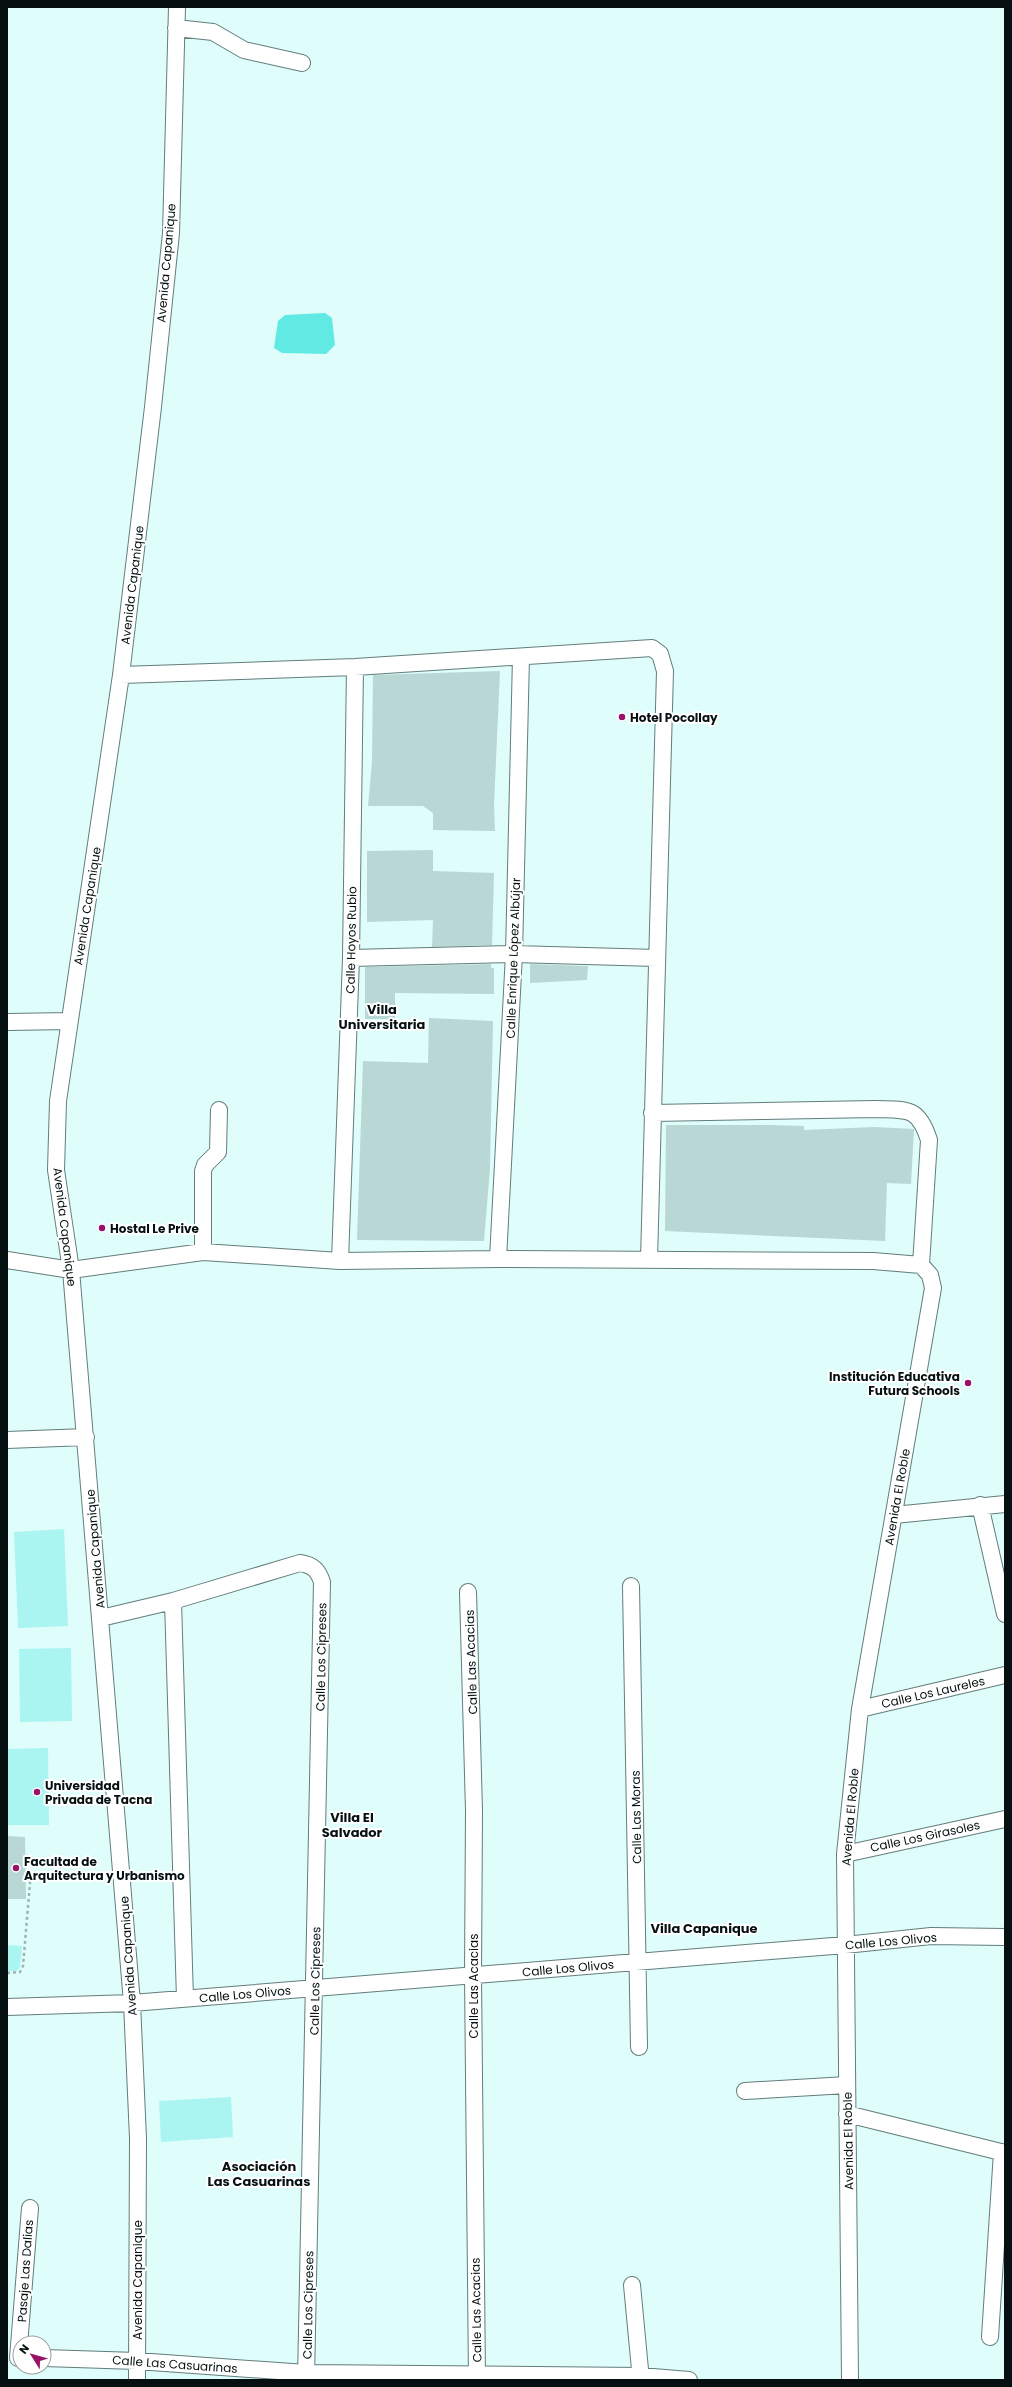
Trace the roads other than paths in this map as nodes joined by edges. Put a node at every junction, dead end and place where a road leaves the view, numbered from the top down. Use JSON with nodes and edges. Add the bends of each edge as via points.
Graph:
{"nodes":[{"id":1,"x":177,"y":7,"type":"edge"},
{"id":2,"x":176,"y":28,"type":"junction"},
{"id":3,"x":302,"y":63,"type":"dead end"},
{"id":4,"x":521,"y":657,"type":"junction"},
{"id":5,"x":355,"y":667,"type":"junction"},
{"id":6,"x":121,"y":675,"type":"junction"},
{"id":7,"x":514,"y":954,"type":"junction"},
{"id":8,"x":351,"y":958,"type":"junction"},
{"id":9,"x":657,"y":958,"type":"junction"},
{"id":10,"x":70,"y":1021,"type":"junction"},
{"id":11,"x":7,"y":1022,"type":"edge"},
{"id":12,"x":219,"y":1110,"type":"dead end"},
{"id":13,"x":652,"y":1113,"type":"junction"},
{"id":14,"x":203,"y":1252,"type":"junction"},
{"id":15,"x":498,"y":1259,"type":"junction"},
{"id":16,"x":7,"y":1260,"type":"edge"},
{"id":17,"x":649,"y":1260,"type":"junction"},
{"id":18,"x":340,"y":1261,"type":"junction"},
{"id":19,"x":921,"y":1265,"type":"junction"},
{"id":20,"x":71,"y":1270,"type":"junction"},
{"id":21,"x":86,"y":1438,"type":"junction"},
{"id":22,"x":7,"y":1440,"type":"edge"},
{"id":23,"x":1005,"y":1504,"type":"edge"},
{"id":24,"x":980,"y":1505,"type":"junction"},
{"id":25,"x":894,"y":1515,"type":"junction"},
{"id":26,"x":631,"y":1586,"type":"dead end"},
{"id":27,"x":468,"y":1592,"type":"dead end"},
{"id":28,"x":173,"y":1601,"type":"junction"},
{"id":29,"x":1005,"y":1614,"type":"edge"},
{"id":30,"x":101,"y":1618,"type":"junction"},
{"id":31,"x":1005,"y":1675,"type":"edge"},
{"id":32,"x":860,"y":1709,"type":"junction"},
{"id":33,"x":1005,"y":1819,"type":"edge"},
{"id":34,"x":844,"y":1854,"type":"junction"},
{"id":35,"x":1005,"y":1937,"type":"edge"},
{"id":36,"x":845,"y":1945,"type":"junction"},
{"id":37,"x":638,"y":1962,"type":"junction"},
{"id":38,"x":473,"y":1975,"type":"junction"},
{"id":39,"x":315,"y":1988,"type":"junction"},
{"id":40,"x":185,"y":1998,"type":"junction"},
{"id":41,"x":132,"y":2003,"type":"junction"},
{"id":42,"x":7,"y":2007,"type":"edge"},
{"id":43,"x":640,"y":2047,"type":"dead end"},
{"id":44,"x":847,"y":2085,"type":"junction"},
{"id":45,"x":745,"y":2090,"type":"dead end"},
{"id":46,"x":847,"y":2114,"type":"junction"},
{"id":47,"x":1003,"y":2152,"type":"edge"},
{"id":48,"x":30,"y":2208,"type":"dead end"},
{"id":49,"x":632,"y":2285,"type":"dead end"},
{"id":50,"x":17,"y":2335,"type":"edge"},
{"id":51,"x":990,"y":2337,"type":"dead end"},
{"id":52,"x":52,"y":2358,"type":"edge"},
{"id":53,"x":137,"y":2361,"type":"junction"},
{"id":54,"x":306,"y":2377,"type":"edge"},
{"id":55,"x":477,"y":2377,"type":"edge"},
{"id":56,"x":641,"y":2378,"type":"edge"},
{"id":57,"x":137,"y":2380,"type":"edge"},
{"id":58,"x":689,"y":2380,"type":"edge"},
{"id":59,"x":850,"y":2380,"type":"edge"}],
"edges":[{"from":1,"to":2,"type":"street","name":"Avenida Capanique"},
{"from":2,"to":3,"type":"street","via":[[213,32],[244,50]]},
{"from":2,"to":6,"type":"street","name":"Avenida Capanique","via":[[170,232],[153,407]]},
{"from":4,"to":5,"type":"street"},
{"from":4,"to":7,"type":"street","name":"Calle Enrique López Albújar"},
{"from":4,"to":9,"type":"street","via":[[652,648],[660,654],[665,671]]},
{"from":5,"to":6,"type":"street"},
{"from":5,"to":8,"type":"street","name":"Calle Hoyos Rubio"},
{"from":6,"to":10,"type":"street","name":"Avenida Capanique"},
{"from":7,"to":8,"type":"street"},
{"from":7,"to":9,"type":"street"},
{"from":7,"to":15,"type":"street","name":"Calle Enrique López Albújar"},
{"from":8,"to":18,"type":"street","name":"Calle Hoyos Rubio"},
{"from":9,"to":13,"type":"street"},
{"from":10,"to":11,"type":"street"},
{"from":10,"to":20,"type":"street","name":"Avenida Capanique","via":[[58,1101],[56,1170]]},
{"from":12,"to":14,"type":"street","via":[[218,1152],[205,1165],[203,1171]]},
{"from":13,"to":17,"type":"street"},
{"from":13,"to":19,"type":"street","via":[[875,1109],[902,1110],[916,1114],[925,1125],[930,1140]]},
{"from":14,"to":18,"type":"street"},
{"from":14,"to":20,"type":"street"},
{"from":15,"to":17,"type":"street"},
{"from":15,"to":18,"type":"street"},
{"from":16,"to":20,"type":"street"},
{"from":17,"to":19,"type":"street","via":[[873,1261]]},
{"from":19,"to":25,"type":"street","name":"Avenida El Roble","via":[[930,1275],[933,1288]]},
{"from":20,"to":21,"type":"street","name":"Avenida Capanique"},
{"from":21,"to":22,"type":"street"},
{"from":21,"to":30,"type":"street","name":"Avenida Capanique"},
{"from":23,"to":24,"type":"street"},
{"from":24,"to":25,"type":"street"},
{"from":24,"to":29,"type":"street"},
{"from":25,"to":32,"type":"street","name":"Avenida El Roble"},
{"from":26,"to":37,"type":"street","name":"Calle Las Moras"},
{"from":27,"to":38,"type":"street","name":"Calle Las Acacias","via":[[474,1811]]},
{"from":28,"to":30,"type":"street"},
{"from":28,"to":39,"type":"street","name":"Calle Los Cipreses","via":[[300,1563],[310,1564],[319,1572],[322,1582]]},
{"from":28,"to":40,"type":"street"},
{"from":30,"to":41,"type":"street","name":"Avenida Capanique"},
{"from":31,"to":32,"type":"street","name":"Calle Los Laureles"},
{"from":32,"to":34,"type":"street","name":"Avenida El Roble"},
{"from":33,"to":34,"type":"street","name":"Calle Los Girasoles"},
{"from":34,"to":36,"type":"street","name":"Avenida El Roble"},
{"from":35,"to":36,"type":"street","name":"Calle Los Olivos","via":[[931,1936]]},
{"from":36,"to":37,"type":"street","name":"Calle Los Olivos"},
{"from":36,"to":44,"type":"street","name":"Avenida El Roble"},
{"from":37,"to":38,"type":"street","name":"Calle Los Olivos"},
{"from":37,"to":43,"type":"street","name":"Calle Las Moras"},
{"from":38,"to":39,"type":"street","name":"Calle Los Olivos"},
{"from":38,"to":55,"type":"street","name":"Calle Las Acacias"},
{"from":39,"to":40,"type":"street","name":"Calle Los Olivos"},
{"from":39,"to":54,"type":"street","name":"Calle Los Cipreses"},
{"from":40,"to":41,"type":"street","name":"Calle Los Olivos"},
{"from":41,"to":42,"type":"street","name":"Calle Los Olivos"},
{"from":41,"to":53,"type":"street","name":"Avenida Capanique","via":[[138,2138]]},
{"from":44,"to":45,"type":"street"},
{"from":44,"to":46,"type":"street","name":"Avenida El Roble"},
{"from":46,"to":47,"type":"street"},
{"from":46,"to":59,"type":"street","name":"Avenida El Roble"},
{"from":47,"to":51,"type":"street"},
{"from":48,"to":50,"type":"street","name":"Pasaje Las Dalias"},
{"from":49,"to":56,"type":"street"},
{"from":52,"to":53,"type":"street","name":"Calle Las Casuarinas"},
{"from":53,"to":54,"type":"street","name":"Calle Las Casuarinas"},
{"from":53,"to":57,"type":"street","name":"Avenida Capanique"},
{"from":54,"to":55,"type":"street","name":"Calle Las Casuarinas"},
{"from":55,"to":56,"type":"street","name":"Calle Las Casuarinas"},
{"from":56,"to":58,"type":"street","name":"Calle Las Casuarinas"}]}
